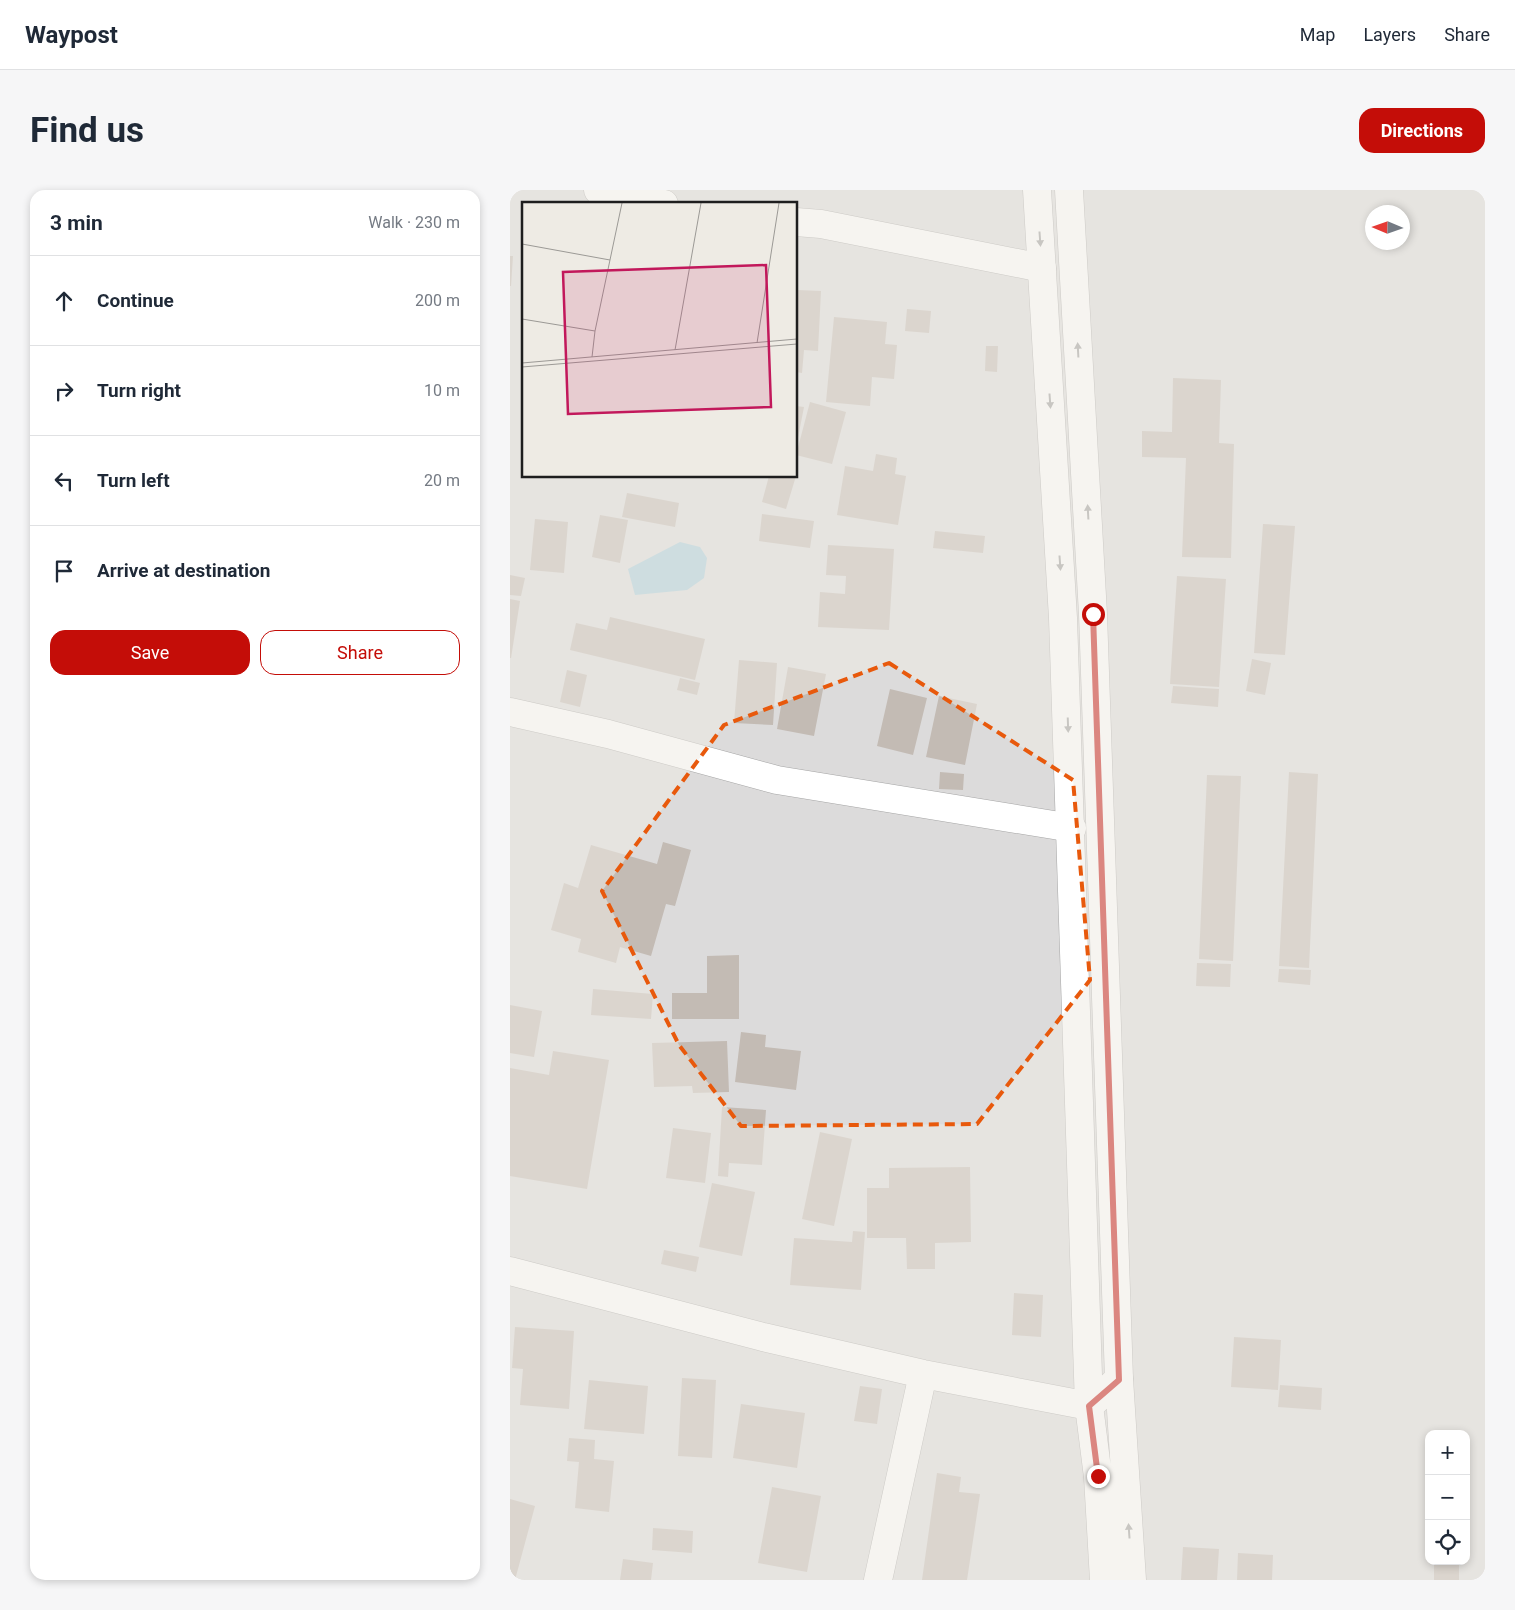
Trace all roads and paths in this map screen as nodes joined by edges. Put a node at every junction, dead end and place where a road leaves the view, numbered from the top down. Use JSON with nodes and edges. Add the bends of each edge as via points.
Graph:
{"nodes":[{"id":1,"x":598,"y":190,"type":"edge"},
{"id":2,"x":1037,"y":190,"type":"edge"},
{"id":3,"x":1070,"y":190,"type":"edge"},
{"id":4,"x":655,"y":202,"type":"edge"},
{"id":5,"x":798,"y":222,"type":"edge"},
{"id":6,"x":1042,"y":268,"type":"junction"},
{"id":7,"x":510,"y":712,"type":"edge"},
{"id":8,"x":1072,"y":828,"type":"junction"},
{"id":9,"x":510,"y":1271,"type":"edge"},
{"id":10,"x":923,"y":1374,"type":"junction"},
{"id":11,"x":1119,"y":1380,"type":"junction"},
{"id":12,"x":1089,"y":1406,"type":"junction"},
{"id":13,"x":878,"y":1580,"type":"edge"},
{"id":14,"x":1104,"y":1580,"type":"edge"},
{"id":15,"x":1132,"y":1580,"type":"edge"}],
"edges":[{"from":1,"to":4,"type":"street"},
{"from":2,"to":6,"type":"street","one_way":true},
{"from":11,"to":3,"type":"street","one_way":true,"via":[[1093,614]]},
{"from":5,"to":6,"type":"street"},
{"from":6,"to":8,"type":"street","one_way":true,"via":[[1064,618]]},
{"from":7,"to":8,"type":"street","via":[[608,734],[777,780]]},
{"from":8,"to":12,"type":"street"},
{"from":9,"to":10,"type":"street","via":[[763,1337]]},
{"from":10,"to":12,"type":"street"},
{"from":10,"to":13,"type":"street"},
{"from":11,"to":12,"type":"street"},
{"from":15,"to":11,"type":"street","one_way":true},
{"from":12,"to":14,"type":"street","via":[[1098,1476]]}]}
